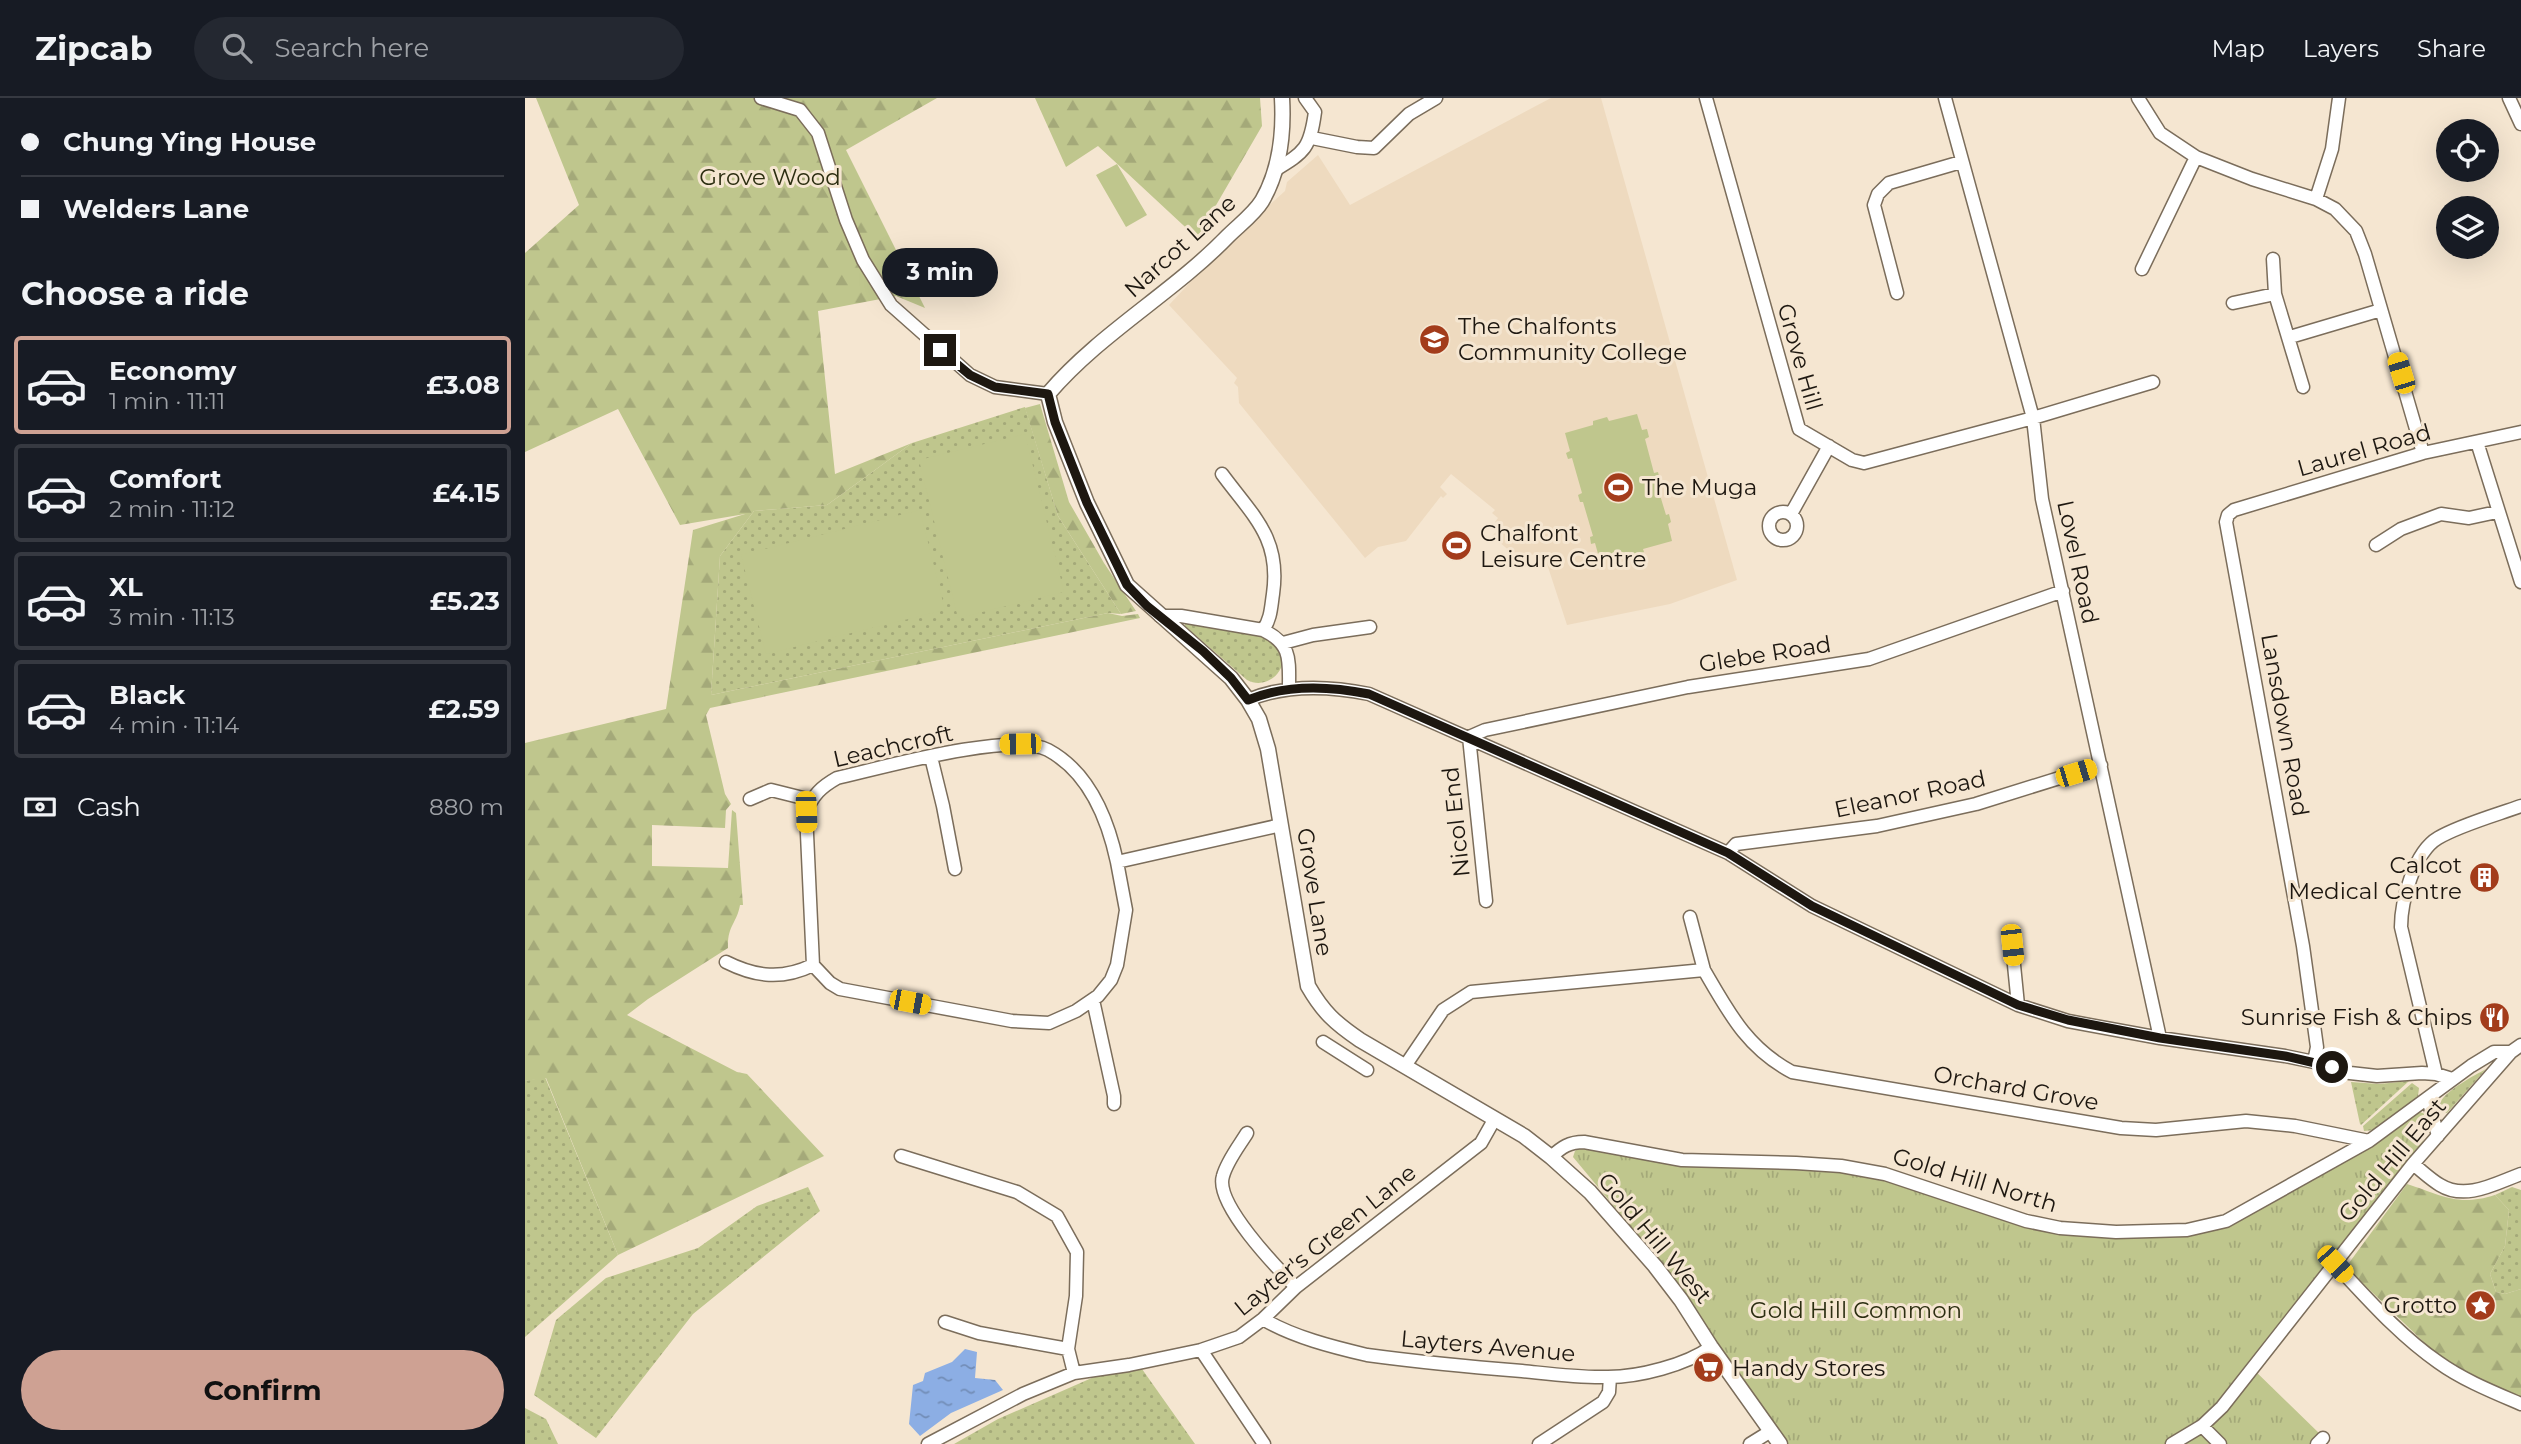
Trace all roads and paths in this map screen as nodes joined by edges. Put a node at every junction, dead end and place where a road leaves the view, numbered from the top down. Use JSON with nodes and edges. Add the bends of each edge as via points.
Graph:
{"nodes":[{"id":1,"x":761,"y":98,"type":"edge"},
{"id":2,"x":1282,"y":98,"type":"edge"},
{"id":3,"x":1305,"y":98,"type":"edge"},
{"id":4,"x":1436,"y":98,"type":"edge"},
{"id":5,"x":1706,"y":98,"type":"edge"},
{"id":6,"x":1945,"y":98,"type":"edge"},
{"id":7,"x":2138,"y":98,"type":"edge"},
{"id":8,"x":2339,"y":98,"type":"edge"},
{"id":9,"x":2509,"y":98,"type":"edge"},
{"id":10,"x":2521,"y":124,"type":"edge"},
{"id":11,"x":1312,"y":138,"type":"junction"},
{"id":12,"x":2196,"y":157,"type":"junction"},
{"id":13,"x":1961,"y":162,"type":"junction"},
{"id":14,"x":1275,"y":170,"type":"junction"},
{"id":15,"x":2316,"y":199,"type":"junction"},
{"id":16,"x":2273,"y":259,"type":"dead end"},
{"id":17,"x":2142,"y":270,"type":"dead end"},
{"id":18,"x":1897,"y":293,"type":"dead end"},
{"id":19,"x":2275,"y":294,"type":"junction"},
{"id":20,"x":2234,"y":303,"type":"dead end"},
{"id":21,"x":2381,"y":310,"type":"junction"},
{"id":22,"x":2290,"y":337,"type":"junction"},
{"id":23,"x":2153,"y":382,"type":"dead end"},
{"id":24,"x":2304,"y":387,"type":"dead end"},
{"id":25,"x":1048,"y":394,"type":"junction"},
{"id":26,"x":2033,"y":418,"type":"junction"},
{"id":27,"x":2521,"y":432,"type":"edge"},
{"id":28,"x":2477,"y":442,"type":"junction"},
{"id":29,"x":1829,"y":446,"type":"junction"},
{"id":30,"x":2423,"y":453,"type":"junction"},
{"id":31,"x":1222,"y":474,"type":"dead end"},
{"id":32,"x":2497,"y":512,"type":"junction"},
{"id":33,"x":1791,"y":514,"type":"dead end"},
{"id":34,"x":2226,"y":522,"type":"joint"},
{"id":35,"x":2376,"y":545,"type":"dead end"},
{"id":36,"x":2521,"y":582,"type":"edge"},
{"id":37,"x":2063,"y":591,"type":"junction"},
{"id":38,"x":1160,"y":616,"type":"junction"},
{"id":39,"x":1370,"y":627,"type":"dead end"},
{"id":40,"x":1263,"y":630,"type":"junction"},
{"id":41,"x":1283,"y":643,"type":"junction"},
{"id":42,"x":1289,"y":688,"type":"junction"},
{"id":43,"x":1248,"y":700,"type":"junction"},
{"id":44,"x":1469,"y":737,"type":"junction"},
{"id":45,"x":931,"y":757,"type":"junction"},
{"id":46,"x":2101,"y":765,"type":"junction"},
{"id":47,"x":750,"y":799,"type":"dead end"},
{"id":48,"x":811,"y":800,"type":"junction"},
{"id":49,"x":2521,"y":806,"type":"edge"},
{"id":50,"x":1281,"y":825,"type":"junction"},
{"id":51,"x":1728,"y":853,"type":"junction"},
{"id":52,"x":1117,"y":862,"type":"junction"},
{"id":53,"x":954,"y":869,"type":"dead end"},
{"id":54,"x":1486,"y":901,"type":"dead end"},
{"id":55,"x":1690,"y":917,"type":"dead end"},
{"id":56,"x":2012,"y":945,"type":"dead end"},
{"id":57,"x":726,"y":961,"type":"dead end"},
{"id":58,"x":813,"y":965,"type":"junction"},
{"id":59,"x":1704,"y":970,"type":"junction"},
{"id":60,"x":1093,"y":1000,"type":"junction"},
{"id":61,"x":2018,"y":1005,"type":"junction"},
{"id":62,"x":2160,"y":1038,"type":"junction"},
{"id":63,"x":1360,"y":1040,"type":"junction"},
{"id":64,"x":1323,"y":1042,"type":"dead end"},
{"id":65,"x":2516,"y":1049,"type":"edge"},
{"id":66,"x":1351,"y":1058,"type":"junction"},
{"id":67,"x":2314,"y":1062,"type":"junction"},
{"id":68,"x":1405,"y":1066,"type":"junction"},
{"id":69,"x":1367,"y":1070,"type":"dead end"},
{"id":70,"x":2436,"y":1074,"type":"junction"},
{"id":71,"x":2452,"y":1079,"type":"junction"},
{"id":72,"x":2428,"y":1099,"type":"junction"},
{"id":73,"x":1114,"y":1104,"type":"dead end"},
{"id":74,"x":1494,"y":1120,"type":"junction"},
{"id":75,"x":1247,"y":1133,"type":"dead end"},
{"id":76,"x":2438,"y":1136,"type":"junction"},
{"id":77,"x":2369,"y":1141,"type":"junction"},
{"id":78,"x":901,"y":1156,"type":"dead end"},
{"id":79,"x":1551,"y":1157,"type":"junction"},
{"id":80,"x":2413,"y":1164,"type":"junction"},
{"id":81,"x":2521,"y":1174,"type":"edge"},
{"id":82,"x":2335,"y":1264,"type":"junction"},
{"id":83,"x":1296,"y":1287,"type":"junction"},
{"id":84,"x":1263,"y":1319,"type":"junction"},
{"id":85,"x":945,"y":1322,"type":"dead end"},
{"id":86,"x":1711,"y":1348,"type":"junction"},
{"id":87,"x":1068,"y":1349,"type":"junction"},
{"id":88,"x":1201,"y":1350,"type":"junction"},
{"id":89,"x":1074,"y":1373,"type":"junction"},
{"id":90,"x":1610,"y":1377,"type":"junction"},
{"id":91,"x":2521,"y":1404,"type":"edge"},
{"id":92,"x":2202,"y":1426,"type":"junction"},
{"id":93,"x":1771,"y":1431,"type":"junction"},
{"id":94,"x":2189,"y":1439,"type":"edge"},
{"id":95,"x":1541,"y":1442,"type":"edge"},
{"id":96,"x":928,"y":1444,"type":"edge"},
{"id":97,"x":1264,"y":1444,"type":"edge"},
{"id":98,"x":1750,"y":1444,"type":"edge"},
{"id":99,"x":1780,"y":1444,"type":"edge"},
{"id":100,"x":2172,"y":1444,"type":"edge"},
{"id":101,"x":2220,"y":1444,"type":"edge"}],
"edges":[{"from":1,"to":25,"type":"street","via":[[800,110],[818,133],[863,260],[891,305],[970,375],[995,387]]},
{"from":2,"to":14,"type":"street","name":"Narcot Lane","via":[[1284,127]]},
{"from":3,"to":11,"type":"street","via":[[1315,112]]},
{"from":4,"to":11,"type":"street","via":[[1409,114],[1374,148]]},
{"from":5,"to":29,"type":"street","name":"Grove Hill","via":[[1799,429]]},
{"from":6,"to":13,"type":"street","name":"Lovel Road"},
{"from":7,"to":12,"type":"street","via":[[2160,133]]},
{"from":8,"to":15,"type":"street","via":[[2332,149]]},
{"from":9,"to":10,"type":"street"},
{"from":11,"to":14,"type":"street","via":[[1298,156]]},
{"from":12,"to":15,"type":"street"},
{"from":12,"to":17,"type":"street"},
{"from":13,"to":18,"type":"street","via":[[1889,183],[1878,194],[1874,205]]},
{"from":13,"to":26,"type":"street","name":"Lovel Road"},
{"from":14,"to":25,"type":"street","name":"Narcot Lane","via":[[1261,203],[1218,247],[1071,366]]},
{"from":15,"to":21,"type":"street","via":[[2335,209],[2356,232]]},
{"from":16,"to":19,"type":"street"},
{"from":19,"to":20,"type":"street"},
{"from":19,"to":22,"type":"street"},
{"from":21,"to":22,"type":"street"},
{"from":21,"to":30,"type":"street"},
{"from":22,"to":24,"type":"street"},
{"from":23,"to":26,"type":"street","name":"Grove Hill"},
{"from":25,"to":38,"type":"street","name":"Grove Lane","via":[[1087,503],[1127,585]]},
{"from":26,"to":29,"type":"street","name":"Grove Hill","via":[[1864,463]]},
{"from":26,"to":37,"type":"street","name":"Lovel Road","via":[[2042,499]]},
{"from":27,"to":28,"type":"street","name":"Laurel Road"},
{"from":28,"to":30,"type":"street","name":"Laurel Road"},
{"from":28,"to":32,"type":"street"},
{"from":29,"to":33,"type":"street"},
{"from":30,"to":34,"type":"street","name":"Laurel Road","via":[[2234,510]]},
{"from":31,"to":40,"type":"street","via":[[1273,550],[1276,573],[1269,621]]},
{"from":32,"to":35,"type":"street","via":[[2469,518],[2441,514]]},
{"from":32,"to":36,"type":"street"},
{"from":34,"to":67,"type":"street","name":"Lansdown Road","via":[[2304,946],[2317,1046]]},
{"from":37,"to":44,"type":"street","name":"Glebe Road","via":[[1869,659],[1688,687]]},
{"from":37,"to":46,"type":"street","name":"Lovel Road"},
{"from":38,"to":40,"type":"street"},
{"from":38,"to":43,"type":"street","name":"Grove Lane","via":[[1213,660]]},
{"from":39,"to":41,"type":"street"},
{"from":40,"to":41,"type":"street"},
{"from":41,"to":42,"type":"street","via":[[1289,657]]},
{"from":42,"to":43,"type":"street"},
{"from":42,"to":44,"type":"street","via":[[1369,694]]},
{"from":43,"to":50,"type":"street","name":"Grove Lane","via":[[1268,748]]},
{"from":44,"to":51,"type":"street"},
{"from":44,"to":54,"type":"street","name":"Nicol End"},
{"from":45,"to":48,"type":"street","name":"Leachcroft","via":[[837,778],[822,786]]},
{"from":45,"to":52,"type":"street","name":"Leachcroft","via":[[1004,744],[1048,750],[1091,792],[1111,834]]},
{"from":45,"to":53,"type":"street"},
{"from":46,"to":51,"type":"street","name":"Eleanor Road","via":[[1976,804],[1877,826],[1736,844]]},
{"from":46,"to":62,"type":"street","name":"Lovel Road"},
{"from":47,"to":48,"type":"street","via":[[771,790]]},
{"from":48,"to":58,"type":"street","via":[[806,812]]},
{"from":49,"to":70,"type":"street","via":[[2437,838],[2418,863],[2405,898],[2402,928]]},
{"from":50,"to":52,"type":"street"},
{"from":50,"to":63,"type":"street","name":"Grove Lane","via":[[1308,986],[1322,1010]]},
{"from":51,"to":61,"type":"street","via":[[1812,906]]},
{"from":52,"to":60,"type":"street","name":"Leachcroft","via":[[1126,910],[1122,945],[1111,980]]},
{"from":55,"to":59,"type":"street","name":"Orchard Grove"},
{"from":56,"to":61,"type":"street"},
{"from":57,"to":58,"type":"street","via":[[763,976],[781,976]]},
{"from":58,"to":60,"type":"street","name":"Leachcroft","via":[[840,989],[1012,1021],[1049,1023]]},
{"from":59,"to":68,"type":"street","via":[[1471,992],[1443,1010]]},
{"from":59,"to":77,"type":"street","name":"Orchard Grove","via":[[1734,1022],[1770,1060],[1793,1072],[2121,1128],[2156,1130],[2246,1121]]},
{"from":60,"to":73,"type":"street"},
{"from":61,"to":62,"type":"street"},
{"from":62,"to":67,"type":"street"},
{"from":63,"to":66,"type":"street"},
{"from":63,"to":68,"type":"street","name":"Grove Lane"},
{"from":64,"to":66,"type":"street"},
{"from":65,"to":71,"type":"street","name":"Gold Hill North","via":[[2494,1052]]},
{"from":65,"to":76,"type":"street","name":"Gold Hill East"},
{"from":66,"to":69,"type":"street"},
{"from":67,"to":70,"type":"street","via":[[2364,1075]]},
{"from":68,"to":74,"type":"street","name":"Grove Lane"},
{"from":70,"to":71,"type":"street"},
{"from":71,"to":72,"type":"street","name":"Gold Hill North"},
{"from":72,"to":76,"type":"street"},
{"from":72,"to":77,"type":"street","name":"Gold Hill North"},
{"from":74,"to":79,"type":"street","name":"Gold Hill West"},
{"from":74,"to":83,"type":"street","name":"Layter's Green Lane","via":[[1481,1143]]},
{"from":75,"to":83,"type":"street","via":[[1228,1163],[1221,1187],[1232,1211]]},
{"from":76,"to":80,"type":"street","name":"Gold Hill East"},
{"from":77,"to":79,"type":"street","name":"Gold Hill North","via":[[2226,1221],[2187,1230],[2116,1232],[2026,1221],[1885,1174],[1841,1166],[1682,1160],[1584,1142],[1573,1142]]},
{"from":78,"to":87,"type":"street","via":[[1017,1192],[1057,1216],[1077,1252]]},
{"from":79,"to":86,"type":"street","name":"Gold Hill West","via":[[1590,1192],[1655,1266]]},
{"from":80,"to":81,"type":"street","via":[[2454,1191],[2484,1189]]},
{"from":80,"to":82,"type":"street","name":"Gold Hill East"},
{"from":82,"to":91,"type":"street","via":[[2394,1326],[2438,1363]]},
{"from":82,"to":92,"type":"street","name":"Gold Hill East","via":[[2240,1386]]},
{"from":83,"to":84,"type":"street","name":"Layter's Green Lane"},
{"from":84,"to":88,"type":"street","name":"Layter's Green Lane","via":[[1239,1337]]},
{"from":84,"to":90,"type":"street","name":"Layters Avenue","via":[[1367,1355]]},
{"from":85,"to":87,"type":"street","via":[[979,1334]]},
{"from":86,"to":90,"type":"street","name":"Layters Avenue","via":[[1674,1365]]},
{"from":86,"to":93,"type":"street","name":"Gold Hill West"},
{"from":87,"to":89,"type":"street"},
{"from":88,"to":89,"type":"street","name":"Layter's Green Lane"},
{"from":88,"to":97,"type":"street"},
{"from":89,"to":96,"type":"street","name":"Layter's Green Lane"},
{"from":90,"to":95,"type":"street","via":[[1603,1402]]},
{"from":92,"to":94,"type":"street","name":"Gold Hill East"},
{"from":92,"to":101,"type":"street"},
{"from":93,"to":98,"type":"street"},
{"from":93,"to":99,"type":"street","name":"Gold Hill West"},
{"from":94,"to":100,"type":"street","name":"Gold Hill East"}]}
